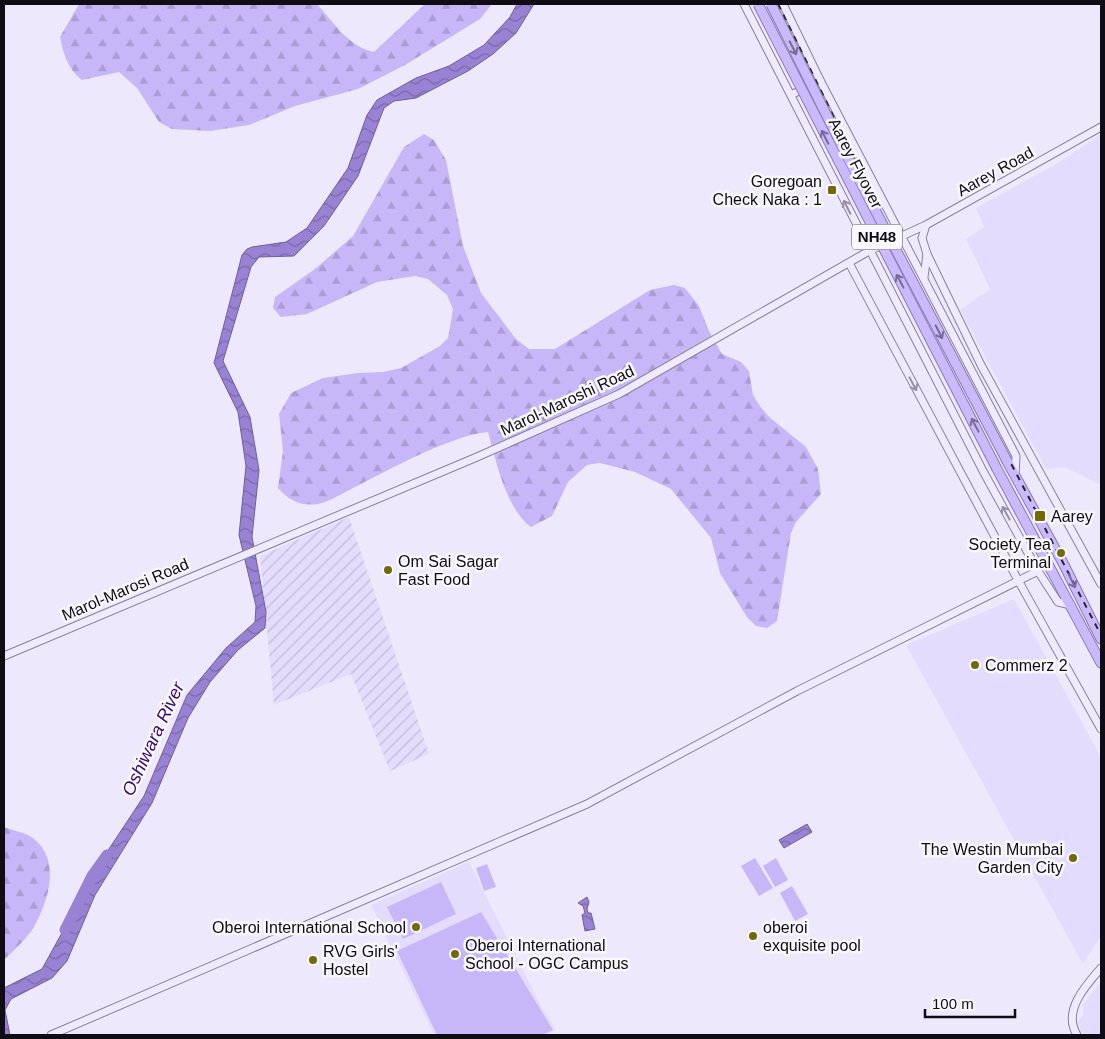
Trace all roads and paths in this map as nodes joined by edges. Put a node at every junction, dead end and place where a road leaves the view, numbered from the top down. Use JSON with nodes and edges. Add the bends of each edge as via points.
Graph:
{"nodes":[{"id":1,"x":744,"y":4,"type":"edge"},
{"id":2,"x":758,"y":4,"type":"edge"},
{"id":3,"x":771,"y":4,"type":"edge"},
{"id":4,"x":783,"y":4,"type":"edge"},
{"id":5,"x":820,"y":80,"type":"junction"},
{"id":6,"x":791,"y":94,"type":"junction"},
{"id":7,"x":1101,"y":127,"type":"edge"},
{"id":8,"x":926,"y":225,"type":"junction"},
{"id":9,"x":901,"y":236,"type":"junction"},
{"id":10,"x":869,"y":251,"type":"junction"},
{"id":11,"x":927,"y":254,"type":"junction"},
{"id":12,"x":849,"y":263,"type":"junction"},
{"id":13,"x":924,"y":277,"type":"junction"},
{"id":14,"x":1015,"y":478,"type":"junction"},
{"id":15,"x":258,"y":548,"type":"joint"},
{"id":16,"x":1038,"y":571,"type":"junction"},
{"id":17,"x":1019,"y":582,"type":"junction"},
{"id":18,"x":1101,"y":584,"type":"edge"},
{"id":19,"x":1071,"y":605,"type":"junction"},
{"id":20,"x":1101,"y":639,"type":"edge"},
{"id":21,"x":4,"y":656,"type":"edge"},
{"id":22,"x":1101,"y":663,"type":"edge"},
{"id":23,"x":1101,"y":729,"type":"edge"},
{"id":24,"x":1101,"y":968,"type":"edge"},
{"id":25,"x":1075,"y":1032,"type":"edge"},
{"id":26,"x":51,"y":1035,"type":"edge"}],
"edges":[{"from":1,"to":6,"type":"street"},
{"from":19,"to":2,"type":"highway","name":"Aarey Flyover","number":"NH48","one_way":true,"bridge":true,"via":[[997,469]]},
{"from":3,"to":14,"type":"highway","name":"Aarey Flyover","number":"NH48","one_way":true,"bridge":true},
{"from":4,"to":5,"type":"street"},
{"from":5,"to":6,"type":"street"},
{"from":5,"to":9,"type":"street"},
{"from":10,"to":6,"type":"street","one_way":true},
{"from":7,"to":8,"type":"street","name":"Aarey Road"},
{"from":8,"to":9,"type":"street","name":"Aarey Road"},
{"from":8,"to":11,"type":"street","via":[[922,238]]},
{"from":9,"to":10,"type":"street","name":"Marol-Maroshi Road"},
{"from":9,"to":13,"type":"street"},
{"from":10,"to":12,"type":"street","name":"Marol-Maroshi Road"},
{"from":16,"to":10,"type":"street","one_way":true},
{"from":11,"to":13,"type":"street"},
{"from":11,"to":18,"type":"street","via":[[981,365]]},
{"from":12,"to":15,"type":"street","name":"Marol-Maroshi Road","via":[[620,394]]},
{"from":12,"to":17,"type":"street","one_way":true},
{"from":13,"to":14,"type":"street","via":[[1016,456]]},
{"from":14,"to":20,"type":"highway","number":"NH48","one_way":true},
{"from":15,"to":21,"type":"street","name":"Marol-Marosi Road"},
{"from":16,"to":17,"type":"street"},
{"from":16,"to":19,"type":"street","via":[[1058,602]]},
{"from":17,"to":23,"type":"street"},
{"from":17,"to":26,"type":"street","via":[[797,691],[587,804]]},
{"from":19,"to":22,"type":"highway","number":"NH48"},
{"from":24,"to":25,"type":"street","via":[[1073,1009]]}]}
